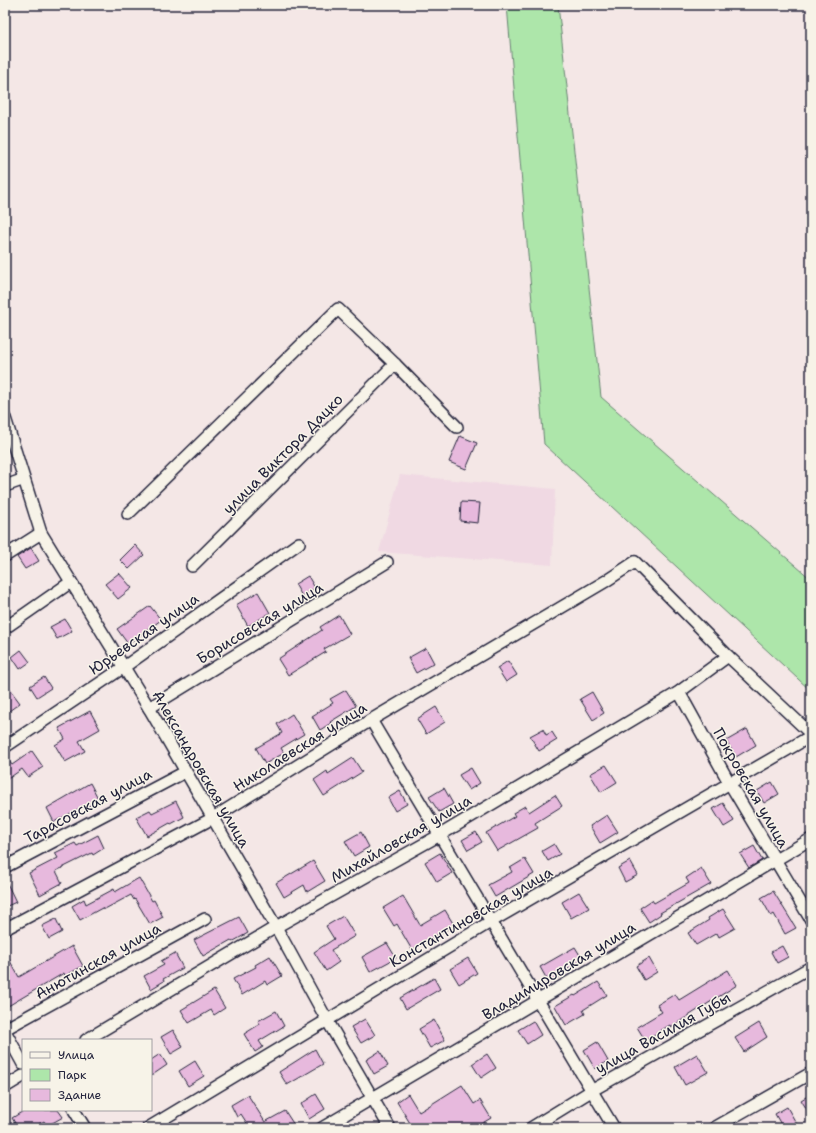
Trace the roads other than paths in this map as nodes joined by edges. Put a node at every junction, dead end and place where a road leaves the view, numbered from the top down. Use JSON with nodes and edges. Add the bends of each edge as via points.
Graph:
{"nodes":[{"id":1,"x":395,"y":364,"type":"junction"},
{"id":2,"x":5,"y":418,"type":"edge"},
{"id":3,"x":456,"y":427,"type":"dead end"},
{"id":4,"x":19,"y":481,"type":"dead end"},
{"id":5,"x":5,"y":486,"type":"edge"},
{"id":6,"x":128,"y":514,"type":"dead end"},
{"id":7,"x":41,"y":533,"type":"junction"},
{"id":8,"x":299,"y":543,"type":"dead end"},
{"id":9,"x":5,"y":556,"type":"edge"},
{"id":10,"x":387,"y":562,"type":"dead end"},
{"id":11,"x":192,"y":566,"type":"dead end"},
{"id":12,"x":71,"y":582,"type":"junction"},
{"id":13,"x":5,"y":628,"type":"edge"},
{"id":14,"x":728,"y":656,"type":"junction"},
{"id":15,"x":124,"y":667,"type":"junction"},
{"id":16,"x":678,"y":692,"type":"junction"},
{"id":17,"x":149,"y":708,"type":"junction"},
{"id":18,"x":371,"y":720,"type":"junction"},
{"id":19,"x":811,"y":735,"type":"edge"},
{"id":20,"x":5,"y":747,"type":"edge"},
{"id":21,"x":185,"y":772,"type":"junction"},
{"id":22,"x":730,"y":784,"type":"junction"},
{"id":23,"x":213,"y":818,"type":"junction"},
{"id":24,"x":440,"y":835,"type":"junction"},
{"id":25,"x":811,"y":839,"type":"edge"},
{"id":26,"x":775,"y":860,"type":"junction"},
{"id":27,"x":5,"y":867,"type":"edge"},
{"id":28,"x":205,"y":919,"type":"dead end"},
{"id":29,"x":811,"y":920,"type":"edge"},
{"id":30,"x":492,"y":921,"type":"junction"},
{"id":31,"x":276,"y":927,"type":"junction"},
{"id":32,"x":5,"y":929,"type":"edge"},
{"id":33,"x":811,"y":967,"type":"edge"},
{"id":34,"x":538,"y":1001,"type":"junction"},
{"id":35,"x":327,"y":1020,"type":"junction"},
{"id":36,"x":5,"y":1030,"type":"edge"},
{"id":37,"x":88,"y":1039,"type":"edge"},
{"id":38,"x":22,"y":1062,"type":"edge"},
{"id":39,"x":811,"y":1073,"type":"edge"},
{"id":40,"x":22,"y":1077,"type":"edge"},
{"id":41,"x":5,"y":1087,"type":"edge"},
{"id":42,"x":591,"y":1091,"type":"junction"},
{"id":43,"x":372,"y":1099,"type":"junction"},
{"id":44,"x":75,"y":1111,"type":"edge"},
{"id":45,"x":85,"y":1128,"type":"edge"},
{"id":46,"x":148,"y":1128,"type":"edge"},
{"id":47,"x":322,"y":1128,"type":"edge"},
{"id":48,"x":390,"y":1128,"type":"edge"},
{"id":49,"x":531,"y":1128,"type":"edge"},
{"id":50,"x":614,"y":1128,"type":"edge"},
{"id":51,"x":714,"y":1128,"type":"edge"}],
"edges":[{"from":1,"to":3,"type":"street"},
{"from":1,"to":6,"type":"street","via":[[338,309]]},
{"from":1,"to":11,"type":"street","name":"улица Виктора Дацко"},
{"from":2,"to":7,"type":"street","name":"Александровская улица"},
{"from":4,"to":5,"type":"street"},
{"from":7,"to":9,"type":"street"},
{"from":7,"to":12,"type":"street","name":"Александровская улица"},
{"from":8,"to":15,"type":"street","name":"Юрьевская улица"},
{"from":10,"to":17,"type":"street","name":"Борисовская улица"},
{"from":12,"to":13,"type":"street"},
{"from":12,"to":15,"type":"street","name":"Александровская улица"},
{"from":14,"to":16,"type":"street","name":"Михайловская улица"},
{"from":14,"to":18,"type":"street","name":"Николаевская улица","via":[[635,562]]},
{"from":14,"to":19,"type":"street"},
{"from":15,"to":17,"type":"street","name":"Александровская улица"},
{"from":15,"to":20,"type":"street","name":"Юрьевская улица"},
{"from":16,"to":22,"type":"street","name":"Покровская улица"},
{"from":16,"to":24,"type":"street","name":"Михайловская улица"},
{"from":17,"to":21,"type":"street","name":"Александровская улица"},
{"from":18,"to":23,"type":"street","name":"Николаевская улица"},
{"from":18,"to":24,"type":"street"},
{"from":19,"to":22,"type":"street","name":"Константиновская улица"},
{"from":21,"to":23,"type":"street","name":"Александровская улица"},
{"from":21,"to":27,"type":"street","name":"Тарасовская улица"},
{"from":22,"to":26,"type":"street","name":"Покровская улица"},
{"from":22,"to":30,"type":"street","name":"Константиновская улица"},
{"from":23,"to":31,"type":"street","name":"Александровская улица"},
{"from":23,"to":32,"type":"street","name":"Николаевская улица"},
{"from":24,"to":30,"type":"street"},
{"from":24,"to":31,"type":"street","name":"Михайловская улица"},
{"from":25,"to":26,"type":"street","name":"Владимировская улица"},
{"from":26,"to":29,"type":"street","name":"Покровская улица"},
{"from":26,"to":34,"type":"street","name":"Владимировская улица"},
{"from":28,"to":36,"type":"street","name":"Анютинская улица"},
{"from":30,"to":34,"type":"street"},
{"from":30,"to":35,"type":"street","name":"Константиновская улица"},
{"from":31,"to":35,"type":"street","name":"Александровская улица"},
{"from":31,"to":37,"type":"street","name":"Михайловская улица"},
{"from":33,"to":42,"type":"street","name":"улица Василия Губы"},
{"from":34,"to":42,"type":"street"},
{"from":34,"to":43,"type":"street","name":"Владимировская улица"},
{"from":35,"to":43,"type":"street","name":"Александровская улица"},
{"from":35,"to":46,"type":"street","name":"Константиновская улица"},
{"from":36,"to":38,"type":"street"},
{"from":39,"to":51,"type":"street"},
{"from":40,"to":41,"type":"street"},
{"from":42,"to":49,"type":"street","name":"улица Василия Губы"},
{"from":42,"to":50,"type":"street"},
{"from":43,"to":47,"type":"street","name":"Владимировская улица"},
{"from":43,"to":48,"type":"street","name":"Александровская улица"},
{"from":44,"to":45,"type":"street"}]}
